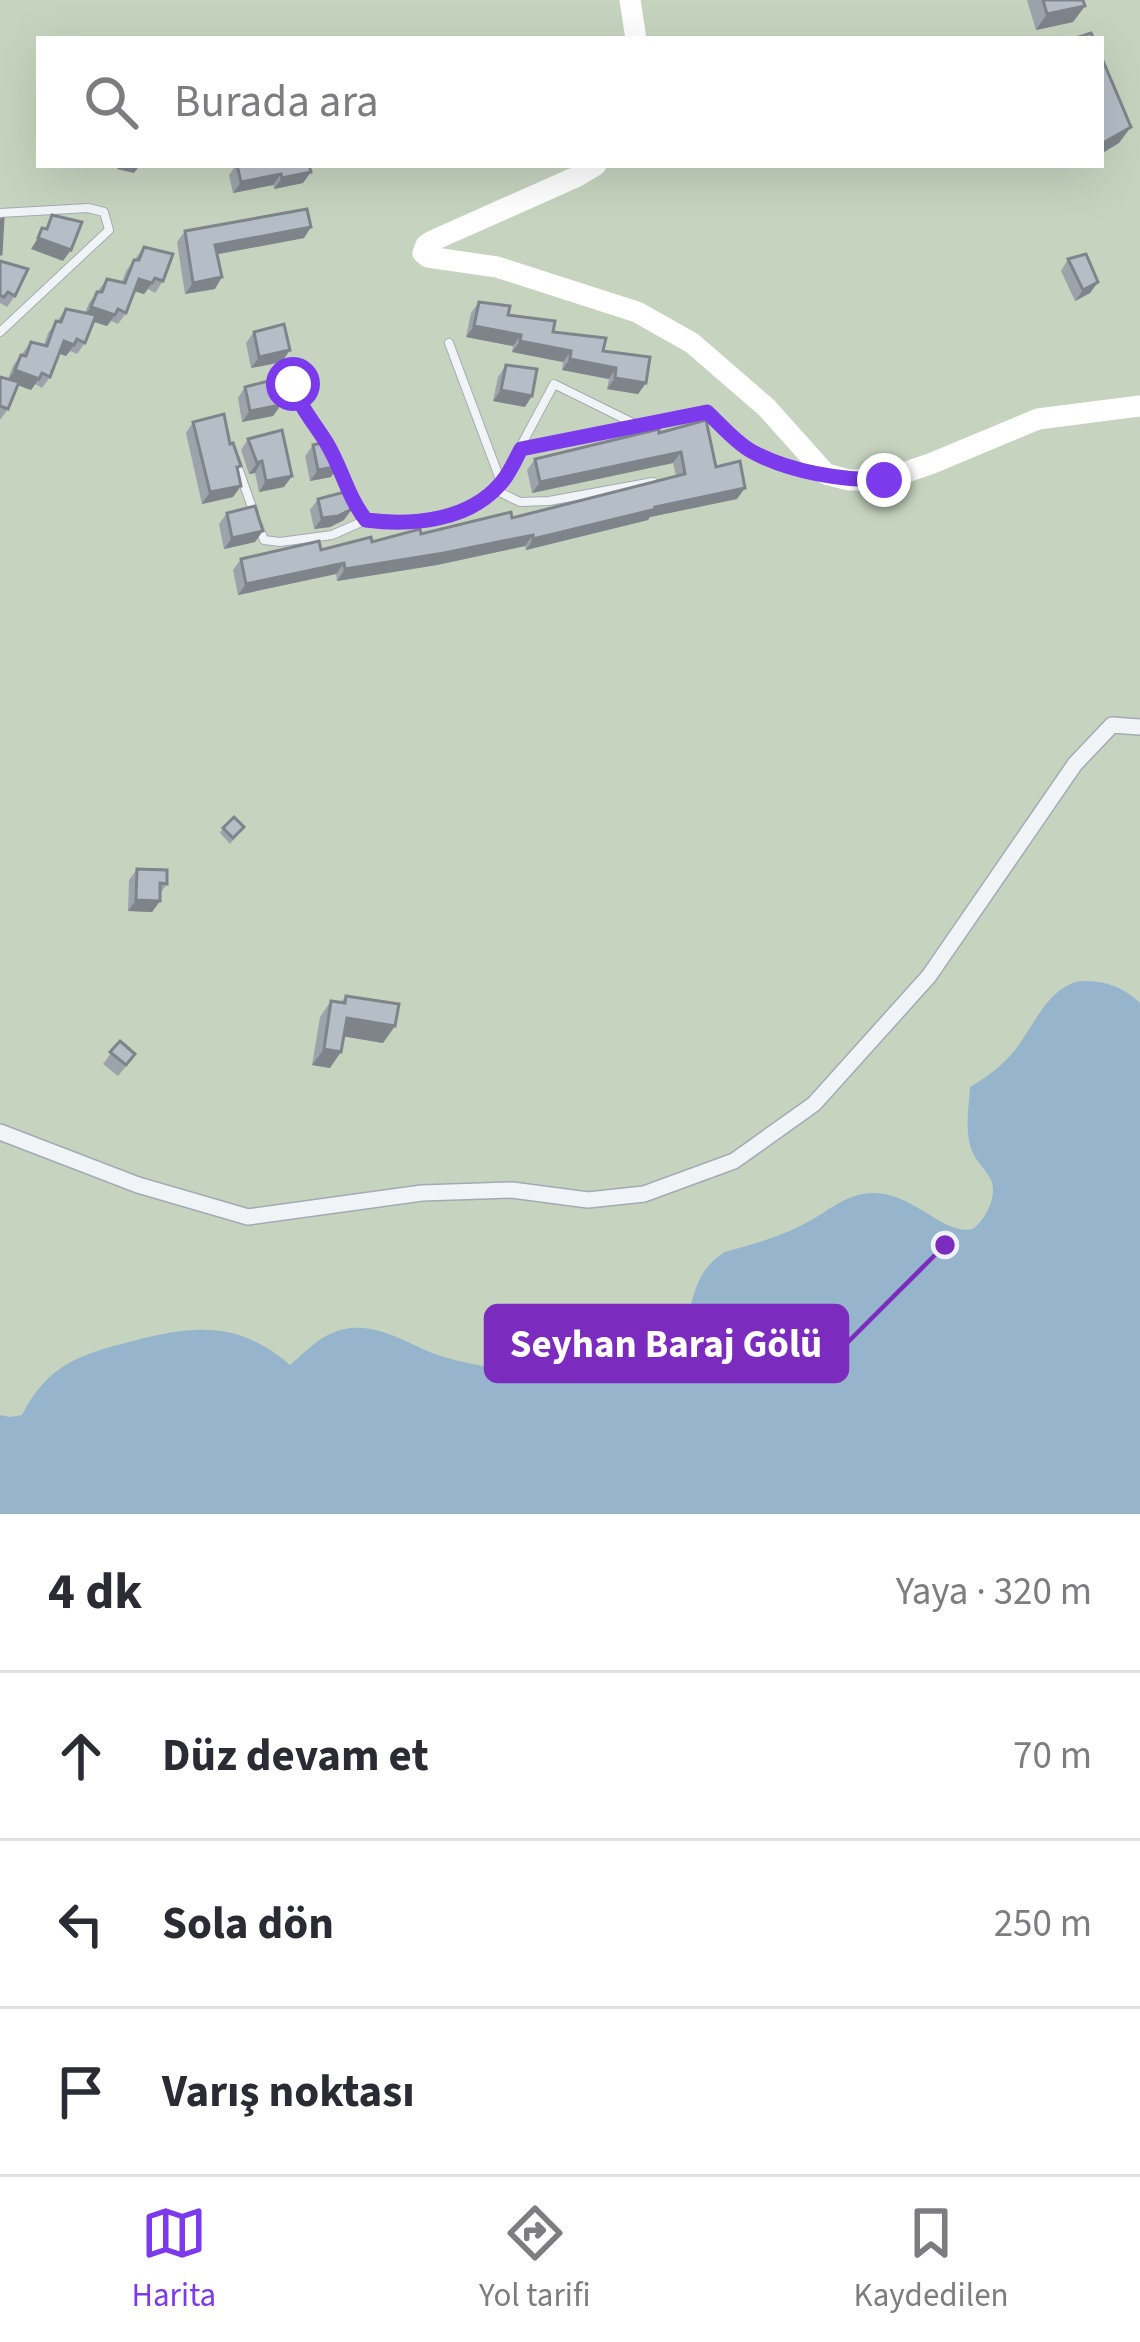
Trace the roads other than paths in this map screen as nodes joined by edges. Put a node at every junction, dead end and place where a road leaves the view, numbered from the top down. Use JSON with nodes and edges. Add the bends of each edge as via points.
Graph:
{"nodes":[{"id":1,"x":630,"y":0,"type":"edge"},
{"id":2,"x":636,"y":36,"type":"edge"},
{"id":3,"x":591,"y":168,"type":"edge"},
{"id":4,"x":0,"y":213,"type":"edge"},
{"id":5,"x":0,"y":332,"type":"edge"},
{"id":6,"x":449,"y":343,"type":"dead end"},
{"id":7,"x":296,"y":365,"type":"dead end"},
{"id":8,"x":1140,"y":406,"type":"edge"},
{"id":9,"x":639,"y":426,"type":"junction"},
{"id":10,"x":521,"y":449,"type":"junction"},
{"id":11,"x":232,"y":451,"type":"edge"},
{"id":12,"x":826,"y":474,"type":"junction"},
{"id":13,"x":653,"y":482,"type":"edge"},
{"id":14,"x":497,"y":486,"type":"junction"},
{"id":15,"x":366,"y":520,"type":"junction"},
{"id":16,"x":1140,"y":728,"type":"edge"},
{"id":17,"x":0,"y":1132,"type":"edge"}],
"edges":[{"from":1,"to":2,"type":"street"},
{"from":3,"to":12,"type":"street","via":[[432,241],[423,253],[637,312],[692,343]]},
{"from":4,"to":5,"type":"lane","via":[[88,208],[104,212],[109,230]]},
{"from":6,"to":14,"type":"lane"},
{"from":7,"to":15,"type":"lane","via":[[299,406]]},
{"from":8,"to":12,"type":"street","via":[[1038,419],[884,480]]},
{"from":9,"to":10,"type":"lane"},
{"from":9,"to":10,"type":"lane","via":[[554,384]]},
{"from":9,"to":12,"type":"lane","via":[[707,412],[747,450]]},
{"from":10,"to":14,"type":"lane"},
{"from":11,"to":15,"type":"lane","via":[[264,540],[332,535]]},
{"from":13,"to":14,"type":"lane","via":[[520,502]]},
{"from":14,"to":15,"type":"lane","via":[[441,519]]},
{"from":16,"to":17,"type":"street","via":[[1112,725],[1075,764],[929,976],[814,1104],[734,1161],[644,1194],[588,1200],[512,1190],[422,1193],[248,1217]]}]}
